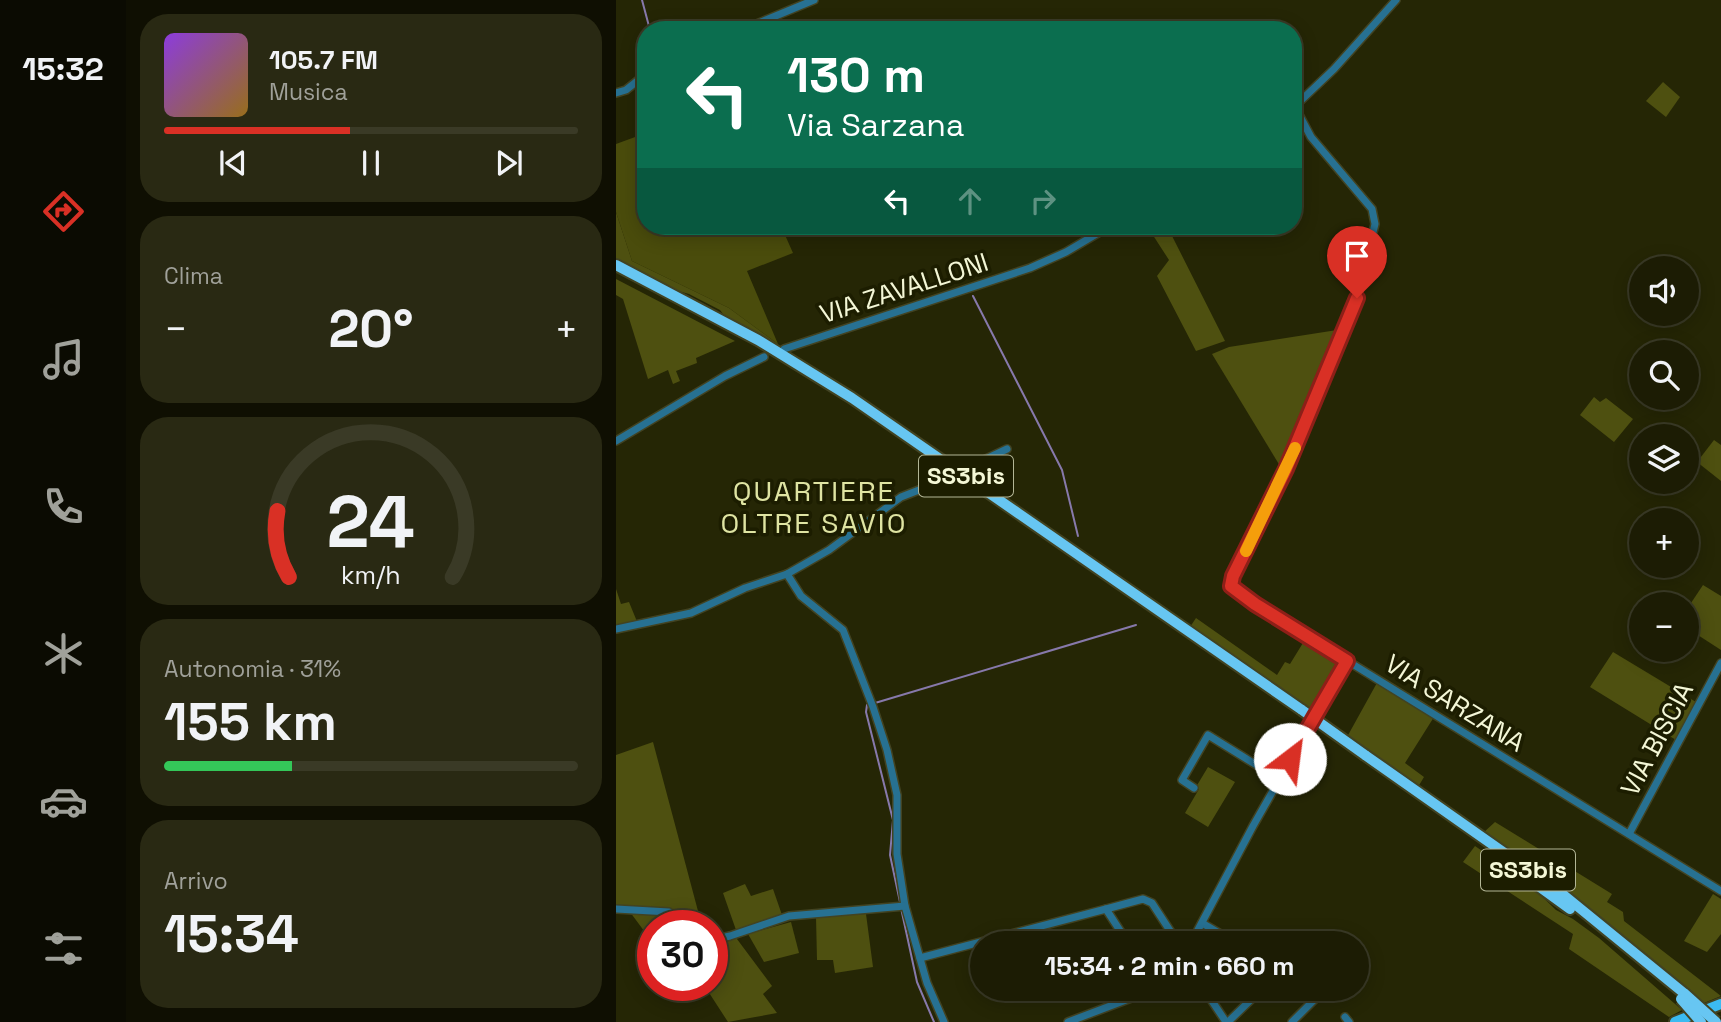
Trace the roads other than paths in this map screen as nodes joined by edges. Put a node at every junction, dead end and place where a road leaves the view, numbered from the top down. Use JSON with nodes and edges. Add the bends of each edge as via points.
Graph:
{"nodes":[{"id":1,"x":814,"y":0,"type":"edge"},
{"id":2,"x":1396,"y":0,"type":"edge"},
{"id":3,"x":764,"y":21,"type":"edge"},
{"id":4,"x":637,"y":81,"type":"edge"},
{"id":5,"x":616,"y":93,"type":"edge"},
{"id":6,"x":1302,"y":99,"type":"edge"},
{"id":7,"x":1302,"y":121,"type":"edge"},
{"id":8,"x":1095,"y":235,"type":"edge"},
{"id":9,"x":616,"y":265,"type":"edge"},
{"id":10,"x":616,"y":272,"type":"edge"},
{"id":11,"x":784,"y":349,"type":"dead end"},
{"id":12,"x":764,"y":357,"type":"dead end"},
{"id":13,"x":616,"y":441,"type":"edge"},
{"id":14,"x":1007,"y":449,"type":"dead end"},
{"id":15,"x":969,"y":467,"type":"tunnel mouth"},
{"id":16,"x":937,"y":482,"type":"tunnel mouth"},
{"id":17,"x":787,"y":574,"type":"junction"},
{"id":18,"x":616,"y":629,"type":"edge"},
{"id":19,"x":1347,"y":661,"type":"junction"},
{"id":20,"x":1721,"y":663,"type":"edge"},
{"id":21,"x":1300,"y":713,"type":"junction"},
{"id":22,"x":1279,"y":779,"type":"junction"},
{"id":23,"x":1194,"y":788,"type":"dead end"},
{"id":24,"x":1629,"y":834,"type":"junction"},
{"id":25,"x":1721,"y":891,"type":"edge"},
{"id":26,"x":902,"y":906,"type":"junction"},
{"id":27,"x":616,"y":909,"type":"edge"},
{"id":28,"x":1106,"y":909,"type":"junction"},
{"id":29,"x":637,"y":910,"type":"edge"},
{"id":30,"x":1202,"y":923,"type":"junction"},
{"id":31,"x":1120,"y":931,"type":"edge"},
{"id":32,"x":1170,"y":931,"type":"edge"},
{"id":33,"x":1198,"y":931,"type":"edge"},
{"id":34,"x":1216,"y":931,"type":"edge"},
{"id":35,"x":728,"y":936,"type":"edge"},
{"id":36,"x":920,"y":958,"type":"junction"},
{"id":37,"x":1683,"y":996,"type":"junction"},
{"id":38,"x":1123,"y":1001,"type":"edge"},
{"id":39,"x":1213,"y":1001,"type":"edge"},
{"id":40,"x":1249,"y":1001,"type":"edge"},
{"id":41,"x":1313,"y":1001,"type":"edge"},
{"id":42,"x":1721,"y":1004,"type":"edge"},
{"id":43,"x":944,"y":1022,"type":"edge"},
{"id":44,"x":1068,"y":1022,"type":"edge"},
{"id":45,"x":1227,"y":1022,"type":"edge"},
{"id":46,"x":1292,"y":1022,"type":"edge"},
{"id":47,"x":1675,"y":1022,"type":"edge"},
{"id":48,"x":1701,"y":1022,"type":"edge"},
{"id":49,"x":1706,"y":1022,"type":"edge"},
{"id":50,"x":1716,"y":1022,"type":"edge"}],
"edges":[{"from":1,"to":3,"type":"street"},
{"from":2,"to":6,"type":"street"},
{"from":4,"to":5,"type":"street"},
{"from":7,"to":19,"type":"street","name":"VIA SARZANA","via":[[1372,209],[1375,224],[1357,298],[1231,586]]},
{"from":8,"to":11,"type":"street","name":"VIA ZAVALLONI","via":[[1030,268]]},
{"from":9,"to":21,"type":"highway","number":"SS3bis","via":[[758,340],[852,398]]},
{"from":10,"to":21,"type":"highway","number":"SS3bis","via":[[754,346],[859,411]]},
{"from":12,"to":13,"type":"street"},
{"from":14,"to":15,"type":"street"},
{"from":16,"to":17,"type":"street","via":[[910,492]]},
{"from":17,"to":18,"type":"street","via":[[691,613]]},
{"from":17,"to":26,"type":"street","via":[[801,596],[843,630],[887,750],[897,795]]},
{"from":19,"to":22,"type":"street"},
{"from":19,"to":24,"type":"street","name":"VIA SARZANA"},
{"from":20,"to":24,"type":"street","name":"VIA BISCIA"},
{"from":21,"to":37,"type":"highway","number":"SS3bis"},
{"from":22,"to":23,"type":"street","via":[[1208,735],[1181,780]]},
{"from":22,"to":30,"type":"street"},
{"from":24,"to":25,"type":"street","name":"VIA SARZANA"},
{"from":26,"to":35,"type":"street","via":[[789,916]]},
{"from":26,"to":36,"type":"street"},
{"from":27,"to":29,"type":"street"},
{"from":28,"to":31,"type":"street"},
{"from":28,"to":32,"type":"street","via":[[1143,899],[1152,903]]},
{"from":28,"to":36,"type":"street"},
{"from":30,"to":33,"type":"street"},
{"from":30,"to":34,"type":"street"},
{"from":36,"to":43,"type":"street"},
{"from":37,"to":48,"type":"highway","bridge":true},
{"from":37,"to":49,"type":"highway","number":"SS3bis","bridge":true},
{"from":37,"to":50,"type":"highway","number":"SS3bis","bridge":true},
{"from":38,"to":44,"type":"street"},
{"from":39,"to":45,"type":"street"},
{"from":40,"to":45,"type":"street"},
{"from":41,"to":46,"type":"street"},
{"from":42,"to":47,"type":"main road"}]}
